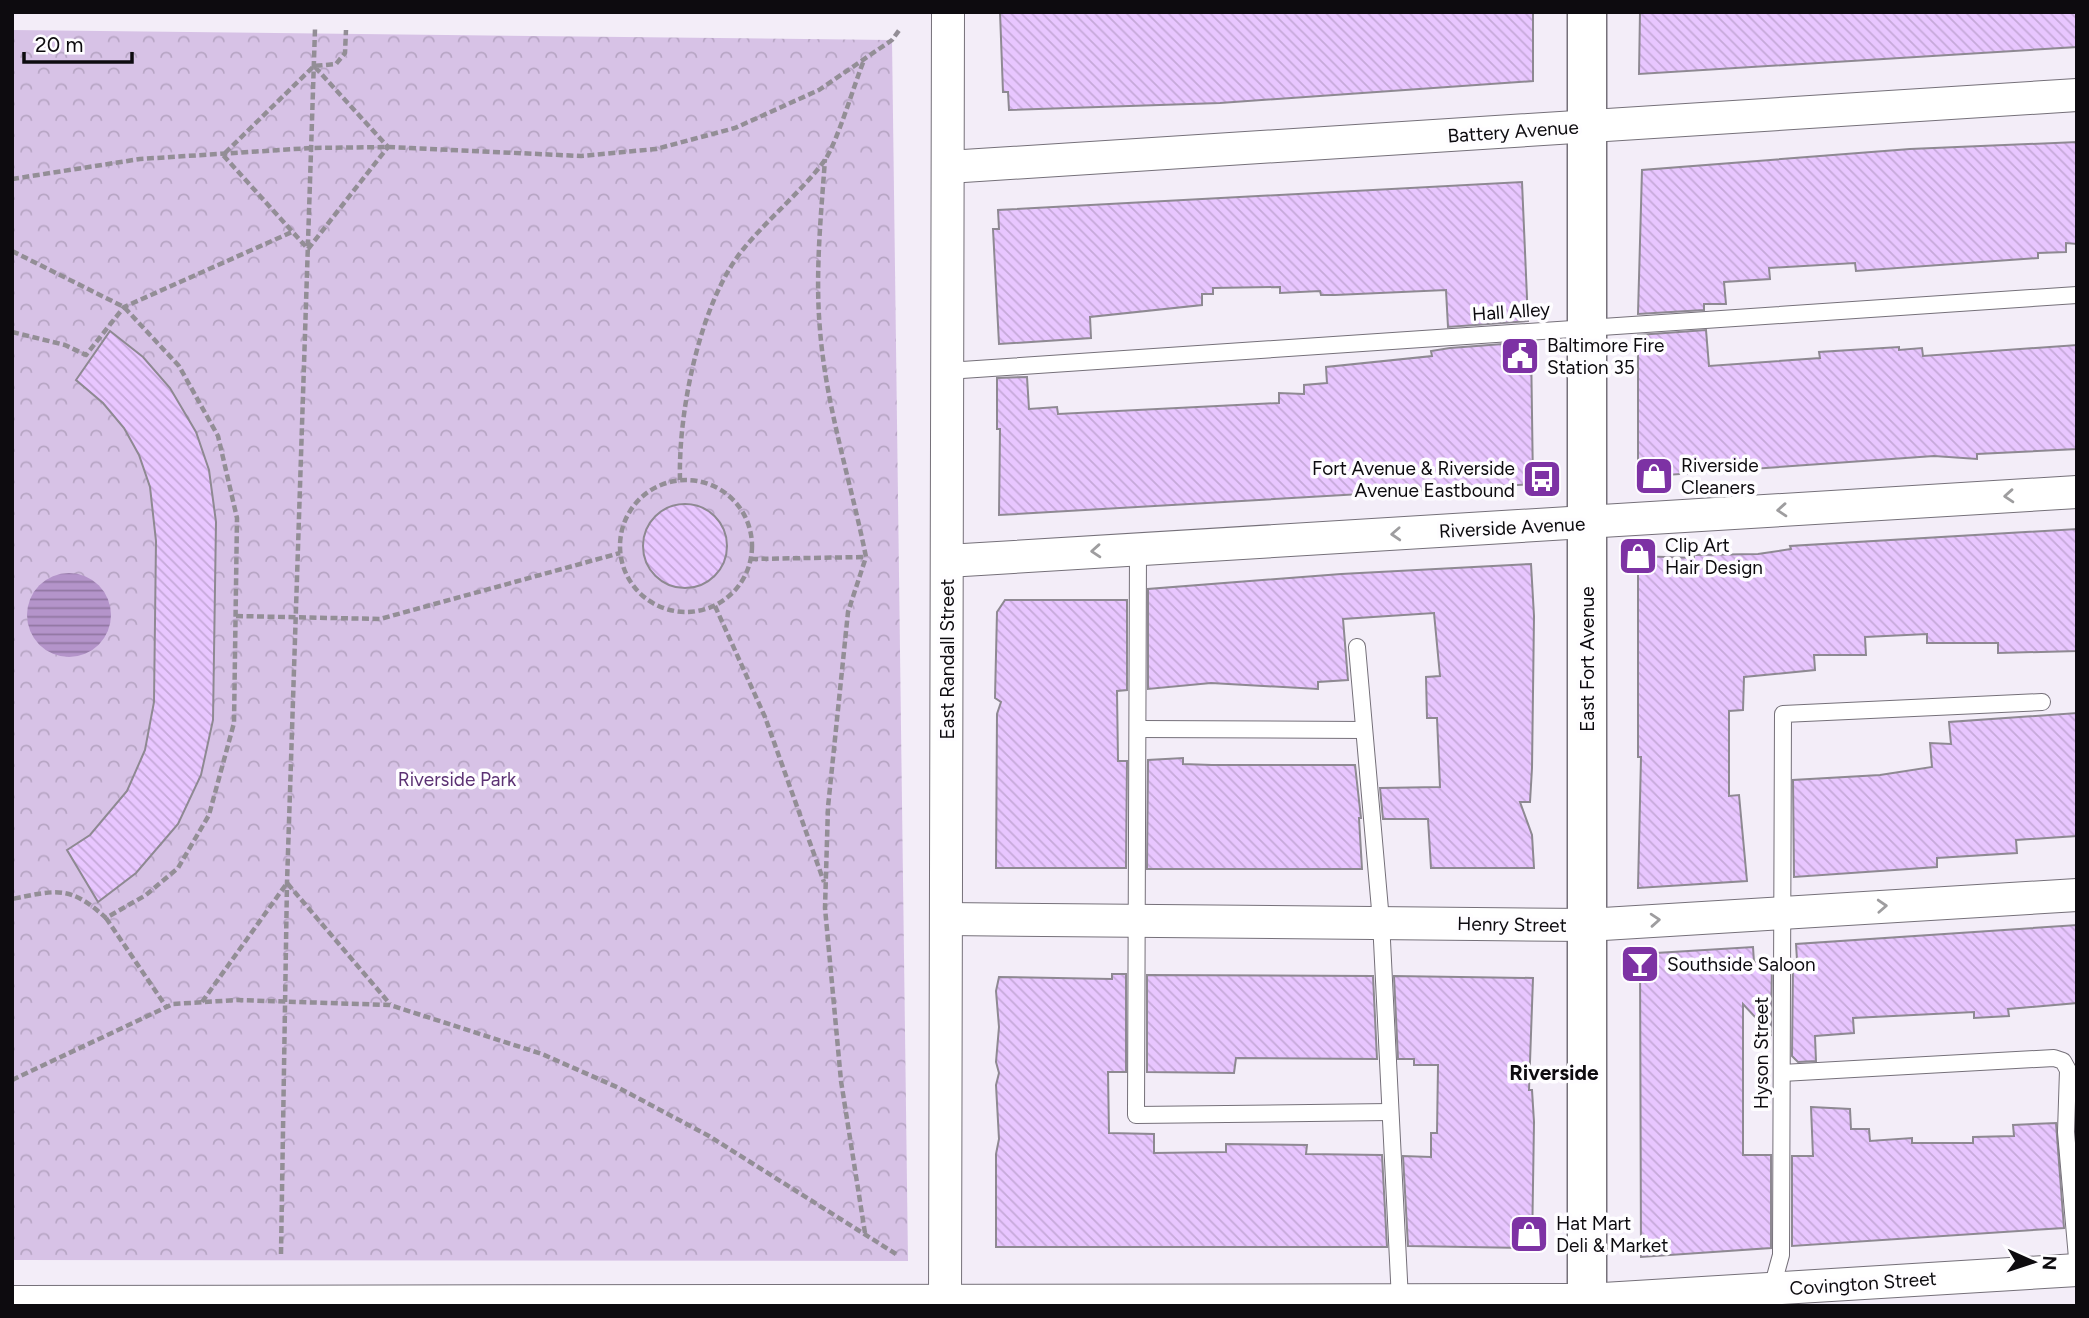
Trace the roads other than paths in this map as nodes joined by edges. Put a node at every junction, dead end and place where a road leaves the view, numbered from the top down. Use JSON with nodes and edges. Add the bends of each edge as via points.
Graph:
{"nodes":[{"id":1,"x":948,"y":12,"type":"edge"},
{"id":2,"x":1587,"y":12,"type":"edge"},
{"id":3,"x":2077,"y":95,"type":"edge"},
{"id":4,"x":1586,"y":126,"type":"junction"},
{"id":5,"x":948,"y":166,"type":"junction"},
{"id":6,"x":2077,"y":295,"type":"edge"},
{"id":7,"x":1587,"y":327,"type":"junction"},
{"id":8,"x":947,"y":371,"type":"junction"},
{"id":9,"x":2077,"y":492,"type":"edge"},
{"id":10,"x":1587,"y":523,"type":"junction"},
{"id":11,"x":1138,"y":548,"type":"junction"},
{"id":12,"x":947,"y":561,"type":"junction"},
{"id":13,"x":1357,"y":647,"type":"dead end"},
{"id":14,"x":2042,"y":702,"type":"dead end"},
{"id":15,"x":1138,"y":729,"type":"junction"},
{"id":16,"x":1364,"y":730,"type":"junction"},
{"id":17,"x":2077,"y":895,"type":"edge"},
{"id":18,"x":1782,"y":911,"type":"junction"},
{"id":19,"x":946,"y":919,"type":"junction"},
{"id":20,"x":1139,"y":919,"type":"junction"},
{"id":21,"x":1381,"y":921,"type":"junction"},
{"id":22,"x":1587,"y":925,"type":"junction"},
{"id":23,"x":1782,"y":1073,"type":"junction"},
{"id":24,"x":1390,"y":1112,"type":"junction"},
{"id":25,"x":2077,"y":1258,"type":"edge"},
{"id":26,"x":2077,"y":1270,"type":"edge"},
{"id":27,"x":1770,"y":1297,"type":"edge"},
{"id":28,"x":1400,"y":1300,"type":"junction"},
{"id":29,"x":12,"y":1302,"type":"edge"},
{"id":30,"x":945,"y":1302,"type":"edge"},
{"id":31,"x":305,"y":1303,"type":"edge"},
{"id":32,"x":1470,"y":1303,"type":"edge"},
{"id":33,"x":1587,"y":1303,"type":"edge"}],
"edges":[{"from":1,"to":5,"type":"street","name":"East Randall Street"},
{"from":2,"to":4,"type":"street","name":"East Fort Avenue"},
{"from":3,"to":4,"type":"street","name":"Battery Avenue"},
{"from":4,"to":5,"type":"street","name":"Battery Avenue"},
{"from":4,"to":7,"type":"street","name":"East Fort Avenue"},
{"from":5,"to":8,"type":"street","name":"East Randall Street"},
{"from":6,"to":7,"type":"lane","name":"Hall Alley"},
{"from":7,"to":8,"type":"lane","name":"Hall Alley"},
{"from":7,"to":10,"type":"street","name":"East Fort Avenue"},
{"from":8,"to":12,"type":"street","name":"East Randall Street"},
{"from":9,"to":10,"type":"street","name":"Riverside Avenue","one_way":true},
{"from":10,"to":11,"type":"street","name":"Riverside Avenue","one_way":true},
{"from":10,"to":22,"type":"street","name":"East Fort Avenue"},
{"from":11,"to":12,"type":"street","name":"Riverside Avenue","one_way":true},
{"from":11,"to":15,"type":"lane"},
{"from":12,"to":19,"type":"street","name":"East Randall Street"},
{"from":13,"to":16,"type":"lane"},
{"from":14,"to":18,"type":"lane","name":"Hyson Street","via":[[1783,713]]},
{"from":15,"to":16,"type":"lane"},
{"from":15,"to":20,"type":"lane"},
{"from":16,"to":21,"type":"lane"},
{"from":18,"to":17,"type":"street","name":"Henry Street","one_way":true},
{"from":22,"to":18,"type":"street","name":"Henry Street","one_way":true},
{"from":18,"to":23,"type":"lane","name":"Hyson Street"},
{"from":19,"to":20,"type":"street","name":"Henry Street"},
{"from":19,"to":30,"type":"street","name":"East Randall Street"},
{"from":20,"to":21,"type":"street","name":"Henry Street"},
{"from":20,"to":24,"type":"lane","via":[[1136,1115]]},
{"from":21,"to":22,"type":"street","name":"Henry Street"},
{"from":21,"to":24,"type":"lane"},
{"from":22,"to":33,"type":"street","name":"East Fort Avenue"},
{"from":23,"to":25,"type":"lane","via":[[2063,1061],[2068,1070],[2066,1132]]},
{"from":23,"to":27,"type":"lane","name":"Hyson Street","via":[[1781,1255]]},
{"from":24,"to":28,"type":"lane"},
{"from":26,"to":27,"type":"street","name":"Covington Street"},
{"from":27,"to":33,"type":"street","name":"Covington Street"},
{"from":28,"to":30,"type":"street","name":"Covington Street"},
{"from":28,"to":32,"type":"street","name":"Covington Street"},
{"from":29,"to":31,"type":"street","name":"Covington Street"},
{"from":30,"to":31,"type":"street","name":"Covington Street"},
{"from":32,"to":33,"type":"street","name":"Covington Street"}]}
